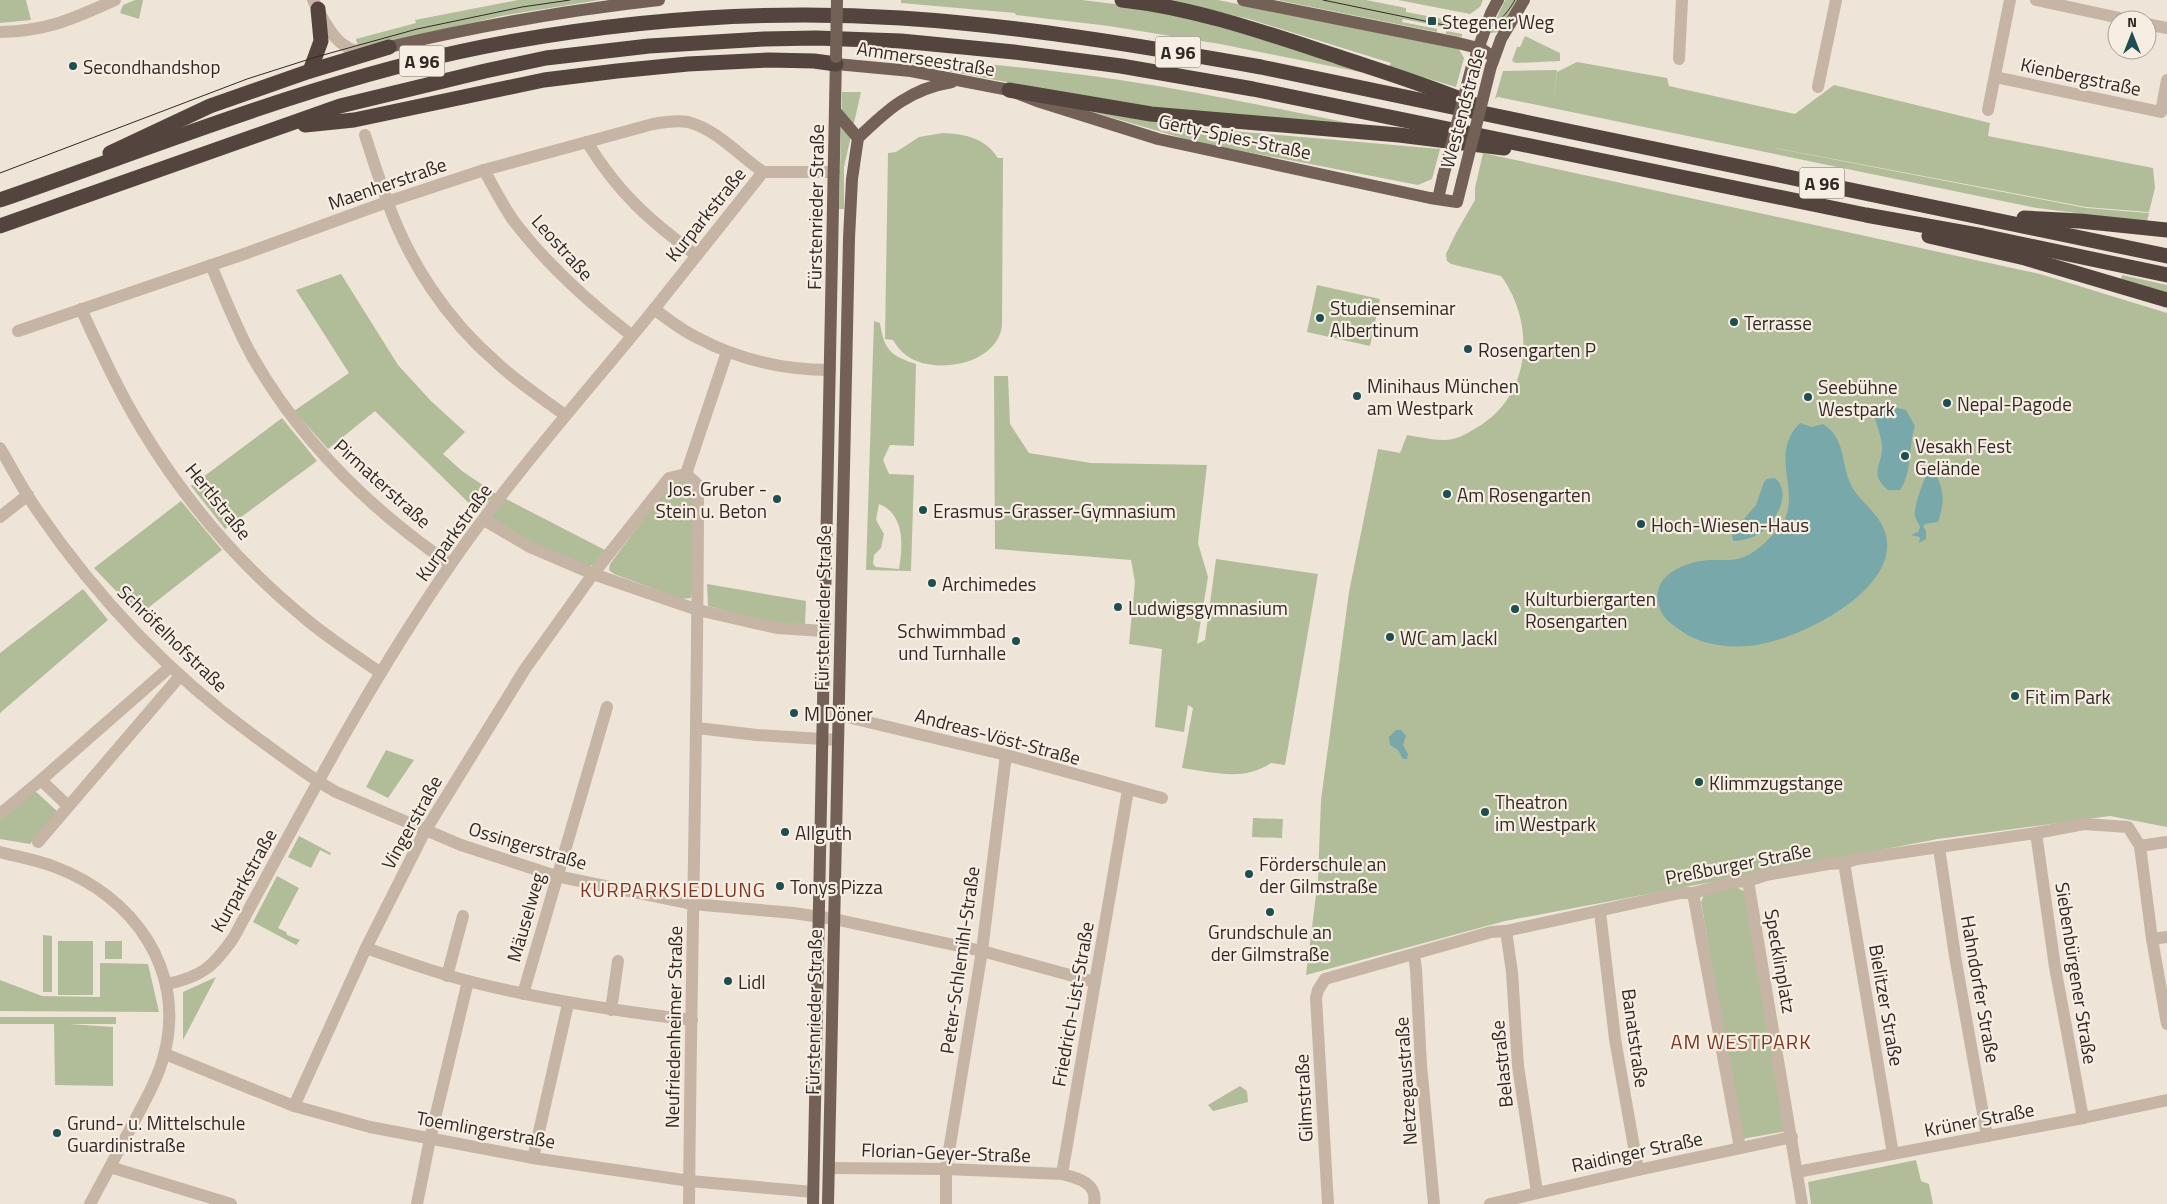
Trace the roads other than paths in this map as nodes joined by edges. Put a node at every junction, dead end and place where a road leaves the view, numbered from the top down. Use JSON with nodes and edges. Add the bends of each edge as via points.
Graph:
{"nodes":[{"id":1,"x":115,"y":0,"type":"edge"},
{"id":2,"x":659,"y":0,"type":"edge"},
{"id":3,"x":837,"y":0,"type":"edge"},
{"id":4,"x":1122,"y":0,"type":"edge"},
{"id":5,"x":1243,"y":0,"type":"edge"},
{"id":6,"x":1498,"y":0,"type":"edge"},
{"id":7,"x":1524,"y":0,"type":"edge"},
{"id":8,"x":1682,"y":0,"type":"edge"},
{"id":9,"x":1836,"y":0,"type":"edge"},
{"id":10,"x":2010,"y":0,"type":"edge"},
{"id":11,"x":2036,"y":0,"type":"edge"},
{"id":12,"x":315,"y":4,"type":"edge"},
{"id":13,"x":2107,"y":15,"type":"edge"},
{"id":14,"x":0,"y":32,"type":"edge"},
{"id":15,"x":389,"y":47,"type":"junction"},
{"id":16,"x":1478,"y":48,"type":"junction"},
{"id":17,"x":1679,"y":59,"type":"dead end"},
{"id":18,"x":836,"y":60,"type":"junction"},
{"id":19,"x":1492,"y":61,"type":"junction"},
{"id":20,"x":310,"y":71,"type":"junction"},
{"id":21,"x":1994,"y":77,"type":"junction"},
{"id":22,"x":958,"y":80,"type":"junction"},
{"id":23,"x":2167,"y":80,"type":"edge"},
{"id":24,"x":1818,"y":87,"type":"dead end"},
{"id":25,"x":1010,"y":90,"type":"junction"},
{"id":26,"x":835,"y":110,"type":"junction"},
{"id":27,"x":1988,"y":110,"type":"dead end"},
{"id":28,"x":1506,"y":118,"type":"junction"},
{"id":29,"x":281,"y":127,"type":"junction"},
{"id":30,"x":366,"y":135,"type":"dead end"},
{"id":31,"x":858,"y":138,"type":"junction"},
{"id":32,"x":587,"y":142,"type":"junction"},
{"id":33,"x":1588,"y":158,"type":"junction"},
{"id":34,"x":484,"y":170,"type":"junction"},
{"id":35,"x":763,"y":172,"type":"junction"},
{"id":36,"x":834,"y":172,"type":"junction"},
{"id":37,"x":44,"y":185,"type":"junction"},
{"id":38,"x":1438,"y":199,"type":"junction"},
{"id":39,"x":0,"y":200,"type":"edge"},
{"id":40,"x":387,"y":202,"type":"junction"},
{"id":41,"x":1457,"y":202,"type":"joint"},
{"id":42,"x":1866,"y":215,"type":"junction"},
{"id":43,"x":1979,"y":216,"type":"junction"},
{"id":44,"x":0,"y":226,"type":"edge"},
{"id":45,"x":2167,"y":230,"type":"edge"},
{"id":46,"x":696,"y":256,"type":"junction"},
{"id":47,"x":2167,"y":256,"type":"edge"},
{"id":48,"x":211,"y":265,"type":"junction"},
{"id":49,"x":2167,"y":275,"type":"edge"},
{"id":50,"x":2167,"y":300,"type":"edge"},
{"id":51,"x":81,"y":309,"type":"junction"},
{"id":52,"x":654,"y":309,"type":"junction"},
{"id":53,"x":18,"y":331,"type":"dead end"},
{"id":54,"x":631,"y":335,"type":"junction"},
{"id":55,"x":727,"y":352,"type":"junction"},
{"id":56,"x":830,"y":370,"type":"junction"},
{"id":57,"x":565,"y":415,"type":"junction"},
{"id":58,"x":0,"y":448,"type":"edge"},
{"id":59,"x":686,"y":474,"type":"junction"},
{"id":60,"x":28,"y":496,"type":"junction"},
{"id":61,"x":0,"y":517,"type":"edge"},
{"id":62,"x":484,"y":520,"type":"junction"},
{"id":63,"x":450,"y":564,"type":"junction"},
{"id":64,"x":593,"y":574,"type":"junction"},
{"id":65,"x":698,"y":610,"type":"junction"},
{"id":66,"x":824,"y":631,"type":"junction"},
{"id":67,"x":170,"y":667,"type":"junction"},
{"id":68,"x":381,"y":673,"type":"junction"},
{"id":69,"x":180,"y":676,"type":"junction"},
{"id":70,"x":607,"y":706,"type":"dead end"},
{"id":71,"x":823,"y":714,"type":"junction"},
{"id":72,"x":838,"y":716,"type":"junction"},
{"id":73,"x":697,"y":728,"type":"junction"},
{"id":74,"x":822,"y":740,"type":"junction"},
{"id":75,"x":838,"y":740,"type":"junction"},
{"id":76,"x":1006,"y":755,"type":"junction"},
{"id":77,"x":41,"y":780,"type":"junction"},
{"id":78,"x":318,"y":782,"type":"junction"},
{"id":79,"x":1128,"y":790,"type":"junction"},
{"id":80,"x":1162,"y":798,"type":"dead end"},
{"id":81,"x":68,"y":806,"type":"junction"},
{"id":82,"x":0,"y":814,"type":"edge"},
{"id":83,"x":425,"y":831,"type":"junction"},
{"id":84,"x":2036,"y":833,"type":"junction"},
{"id":85,"x":38,"y":842,"type":"dead end"},
{"id":86,"x":2167,"y":842,"type":"edge"},
{"id":87,"x":2140,"y":846,"type":"junction"},
{"id":88,"x":1939,"y":848,"type":"junction"},
{"id":89,"x":0,"y":852,"type":"edge"},
{"id":90,"x":1844,"y":863,"type":"junction"},
{"id":91,"x":556,"y":876,"type":"junction"},
{"id":92,"x":1748,"y":881,"type":"junction"},
{"id":93,"x":1693,"y":893,"type":"junction"},
{"id":94,"x":693,"y":904,"type":"junction"},
{"id":95,"x":1600,"y":912,"type":"junction"},
{"id":96,"x":463,"y":916,"type":"dead end"},
{"id":97,"x":826,"y":918,"type":"junction"},
{"id":98,"x":1506,"y":931,"type":"junction"},
{"id":99,"x":2167,"y":937,"type":"edge"},
{"id":100,"x":2152,"y":939,"type":"junction"},
{"id":101,"x":366,"y":948,"type":"junction"},
{"id":102,"x":982,"y":951,"type":"junction"},
{"id":103,"x":1414,"y":954,"type":"junction"},
{"id":104,"x":618,"y":961,"type":"dead end"},
{"id":105,"x":447,"y":976,"type":"junction"},
{"id":106,"x":468,"y":981,"type":"junction"},
{"id":107,"x":1095,"y":982,"type":"junction"},
{"id":108,"x":167,"y":984,"type":"junction"},
{"id":109,"x":1318,"y":990,"type":"joint"},
{"id":110,"x":523,"y":994,"type":"junction"},
{"id":111,"x":568,"y":1004,"type":"junction"},
{"id":112,"x":611,"y":1010,"type":"junction"},
{"id":113,"x":692,"y":1020,"type":"junction"},
{"id":114,"x":2167,"y":1024,"type":"edge"},
{"id":115,"x":164,"y":1054,"type":"junction"},
{"id":116,"x":2167,"y":1100,"type":"edge"},
{"id":117,"x":294,"y":1106,"type":"junction"},
{"id":118,"x":2083,"y":1118,"type":"junction"},
{"id":119,"x":1987,"y":1136,"type":"junction"},
{"id":120,"x":430,"y":1138,"type":"junction"},
{"id":121,"x":1792,"y":1138,"type":"junction"},
{"id":122,"x":1740,"y":1148,"type":"junction"},
{"id":123,"x":1893,"y":1154,"type":"junction"},
{"id":124,"x":534,"y":1158,"type":"junction"},
{"id":125,"x":110,"y":1166,"type":"junction"},
{"id":126,"x":829,"y":1168,"type":"junction"},
{"id":127,"x":946,"y":1169,"type":"junction"},
{"id":128,"x":1638,"y":1170,"type":"junction"},
{"id":129,"x":1797,"y":1172,"type":"junction"},
{"id":130,"x":1062,"y":1174,"type":"junction"},
{"id":131,"x":690,"y":1181,"type":"junction"},
{"id":132,"x":1537,"y":1192,"type":"junction"},
{"id":133,"x":813,"y":1198,"type":"edge"},
{"id":134,"x":90,"y":1204,"type":"edge"},
{"id":135,"x":231,"y":1204,"type":"edge"},
{"id":136,"x":417,"y":1204,"type":"edge"},
{"id":137,"x":690,"y":1204,"type":"edge"},
{"id":138,"x":828,"y":1204,"type":"edge"},
{"id":139,"x":946,"y":1204,"type":"edge"},
{"id":140,"x":1094,"y":1204,"type":"edge"},
{"id":141,"x":1328,"y":1204,"type":"edge"},
{"id":142,"x":1434,"y":1204,"type":"edge"},
{"id":143,"x":1490,"y":1204,"type":"edge"},
{"id":144,"x":1802,"y":1204,"type":"edge"}],
"edges":[{"from":1,"to":14,"type":"street","via":[[54,26]]},
{"from":2,"to":15,"type":"main road","via":[[515,20]]},
{"from":3,"to":18,"type":"main road","name":"Fürstenrieder Straße","bridge":true},
{"from":4,"to":28,"type":"highway","via":[[1266,32],[1432,87]]},
{"from":5,"to":16,"type":"main road"},
{"from":6,"to":16,"type":"main road","name":"Westendstraße"},
{"from":7,"to":19,"type":"main road","name":"Westendstraße"},
{"from":8,"to":17,"type":"street"},
{"from":9,"to":24,"type":"street"},
{"from":10,"to":21,"type":"street"},
{"from":11,"to":13,"type":"street"},
{"from":12,"to":15,"type":"street","via":[[335,37],[346,48],[365,52]]},
{"from":12,"to":20,"type":"highway","via":[[321,40]]},
{"from":15,"to":20,"type":"highway"},
{"from":16,"to":19,"type":"main road"},
{"from":16,"to":38,"type":"main road","name":"Westendstraße","bridge":true},
{"from":18,"to":22,"type":"main road","name":"Ammerseestraße"},
{"from":18,"to":26,"type":"main road","name":"Fürstenrieder Straße"},
{"from":18,"to":29,"type":"highway","via":[[688,64],[617,71],[544,80],[354,120]]},
{"from":19,"to":41,"type":"main road","name":"Westendstraße","bridge":true},
{"from":20,"to":37,"type":"highway","via":[[210,106]]},
{"from":21,"to":23,"type":"street","name":"Kienbergstraße","via":[[2160,112]]},
{"from":21,"to":27,"type":"street"},
{"from":22,"to":25,"type":"main road","name":"Ammerseestraße"},
{"from":22,"to":31,"type":"main road","via":[[928,87],[904,98]]},
{"from":25,"to":33,"type":"highway","via":[[1151,114],[1399,135]]},
{"from":25,"to":38,"type":"main road","name":"Gerty-Spies-Straße","via":[[1158,139]]},
{"from":26,"to":31,"type":"main road","name":"Fürstenrieder Straße"},
{"from":26,"to":36,"type":"main road","name":"Fürstenrieder Straße"},
{"from":28,"to":37,"type":"highway","number":"A 96","via":[[1261,67],[1113,41],[1027,30],[901,18],[826,15],[689,18],[578,30],[410,63],[296,97]]},
{"from":28,"to":43,"type":"highway","number":"A 96"},
{"from":29,"to":33,"type":"highway","number":"A 96","via":[[340,106],[405,89],[546,58],[649,46],[816,38],[901,41],[1121,66],[1253,89]]},
{"from":29,"to":44,"type":"highway","number":"A 96"},
{"from":30,"to":40,"type":"street"},
{"from":31,"to":72,"type":"main road","name":"Fürstenrieder Straße","via":[[849,238]]},
{"from":32,"to":34,"type":"street","name":"Maenherstraße"},
{"from":32,"to":35,"type":"street","name":"Maenherstraße","via":[[653,124],[688,122],[709,131]]},
{"from":32,"to":46,"type":"street","via":[[604,170],[633,204]]},
{"from":33,"to":42,"type":"highway","number":"A 96"},
{"from":34,"to":40,"type":"street","name":"Maenherstraße"},
{"from":34,"to":54,"type":"street","name":"Leostraße","via":[[512,218],[552,268]]},
{"from":35,"to":36,"type":"street","name":"Kurparkstraße"},
{"from":35,"to":46,"type":"street","name":"Kurparkstraße"},
{"from":36,"to":56,"type":"main road","name":"Fürstenrieder Straße"},
{"from":37,"to":39,"type":"highway","number":"A 96"},
{"from":38,"to":41,"type":"main road","name":"Gerty-Spies-Straße"},
{"from":40,"to":48,"type":"street","name":"Maenherstraße"},
{"from":40,"to":57,"type":"street","via":[[411,253],[453,317],[496,362]]},
{"from":42,"to":49,"type":"highway","number":"A 96"},
{"from":42,"to":50,"type":"highway","via":[[1929,236],[2025,258]]},
{"from":43,"to":45,"type":"highway","via":[[2080,221]]},
{"from":43,"to":47,"type":"highway","number":"A 96"},
{"from":46,"to":52,"type":"street","name":"Kurparkstraße"},
{"from":48,"to":51,"type":"street","name":"Maenherstraße"},
{"from":48,"to":63,"type":"street","name":"Pirmaterstraße","via":[[248,349],[293,420],[341,475],[393,522]]},
{"from":51,"to":53,"type":"street","name":"Maenherstraße"},
{"from":51,"to":68,"type":"street","name":"Hertlstraße","via":[[110,373],[143,431],[194,505],[245,564],[274,591],[332,639]]},
{"from":52,"to":54,"type":"street","name":"Kurparkstraße"},
{"from":52,"to":55,"type":"street","via":[[694,336]]},
{"from":54,"to":57,"type":"street","name":"Kurparkstraße"},
{"from":55,"to":56,"type":"street","via":[[775,365]]},
{"from":55,"to":59,"type":"street"},
{"from":56,"to":66,"type":"main road","name":"Fürstenrieder Straße"},
{"from":57,"to":62,"type":"street","name":"Kurparkstraße"},
{"from":58,"to":60,"type":"street","name":"Schröfelhofstraße"},
{"from":59,"to":64,"type":"street","name":"Vingerstraße","via":[[669,478]]},
{"from":59,"to":65,"type":"street","name":"Neufriedenheimer Straße","via":[[698,485]]},
{"from":60,"to":61,"type":"street"},
{"from":60,"to":67,"type":"street","name":"Schröfelhofstraße","via":[[102,596]]},
{"from":62,"to":63,"type":"street","name":"Kurparkstraße"},
{"from":62,"to":64,"type":"street","via":[[530,548]]},
{"from":63,"to":68,"type":"street","name":"Kurparkstraße"},
{"from":64,"to":65,"type":"street"},
{"from":64,"to":83,"type":"street","name":"Vingerstraße","via":[[525,669]]},
{"from":65,"to":66,"type":"street","via":[[777,628]]},
{"from":65,"to":73,"type":"street","name":"Neufriedenheimer Straße"},
{"from":66,"to":71,"type":"main road","name":"Fürstenrieder Straße"},
{"from":67,"to":69,"type":"street","name":"Schröfelhofstraße"},
{"from":67,"to":77,"type":"street"},
{"from":68,"to":78,"type":"street","name":"Kurparkstraße"},
{"from":69,"to":78,"type":"street","name":"Schröfelhofstraße","via":[[242,727]]},
{"from":69,"to":81,"type":"street"},
{"from":70,"to":91,"type":"street","name":"Mäuselweg"},
{"from":71,"to":72,"type":"street","name":"Andreas-Vöst-Straße"},
{"from":71,"to":74,"type":"main road","name":"Fürstenrieder Straße"},
{"from":72,"to":75,"type":"main road","name":"Fürstenrieder Straße"},
{"from":72,"to":76,"type":"street","name":"Andreas-Vöst-Straße"},
{"from":73,"to":74,"type":"street"},
{"from":73,"to":94,"type":"street","name":"Neufriedenheimer Straße"},
{"from":74,"to":75,"type":"street"},
{"from":74,"to":97,"type":"main road","name":"Fürstenrieder Straße"},
{"from":75,"to":97,"type":"main road","name":"Fürstenrieder Straße"},
{"from":76,"to":79,"type":"street","name":"Andreas-Vöst-Straße"},
{"from":76,"to":102,"type":"street","name":"Peter-Schlemihl-Straße"},
{"from":77,"to":81,"type":"street"},
{"from":77,"to":82,"type":"street"},
{"from":78,"to":83,"type":"street","name":"Ossingerstraße"},
{"from":78,"to":108,"type":"street","name":"Kurparkstraße","via":[[220,957],[205,972]]},
{"from":79,"to":80,"type":"street","name":"Andreas-Vöst-Straße"},
{"from":79,"to":107,"type":"street","name":"Friedrich-List-Straße"},
{"from":81,"to":85,"type":"street"},
{"from":83,"to":91,"type":"street","name":"Ossingerstraße"},
{"from":83,"to":101,"type":"street","name":"Vingerstraße"},
{"from":84,"to":87,"type":"street","name":"Preßburger Straße","via":[[2084,824],[2128,827]]},
{"from":84,"to":88,"type":"street","name":"Preßburger Straße","via":[[1954,843]]},
{"from":84,"to":118,"type":"street","name":"Siebenbürgener Straße","via":[[2055,967]]},
{"from":86,"to":87,"type":"street"},
{"from":87,"to":100,"type":"street"},
{"from":88,"to":90,"type":"street","name":"Preßburger Straße"},
{"from":88,"to":119,"type":"street","name":"Hahndorfer Straße"},
{"from":89,"to":108,"type":"street","via":[[56,867],[115,902],[147,938],[158,957]]},
{"from":90,"to":92,"type":"street","name":"Preßburger Straße","via":[[1766,875]]},
{"from":90,"to":123,"type":"street","name":"Bielitzer Straße"},
{"from":91,"to":94,"type":"street","name":"Ossingerstraße"},
{"from":91,"to":110,"type":"street","name":"Mäuselweg"},
{"from":92,"to":93,"type":"street","name":"Preßburger Straße"},
{"from":92,"to":121,"type":"street","name":"Specklinplatz"},
{"from":93,"to":95,"type":"street","name":"Preßburger Straße","via":[[1611,907]]},
{"from":93,"to":122,"type":"street"},
{"from":94,"to":97,"type":"street","name":"Ossingerstraße"},
{"from":94,"to":113,"type":"street","name":"Neufriedenheimer Straße"},
{"from":95,"to":98,"type":"street","name":"Preßburger Straße"},
{"from":95,"to":128,"type":"street","name":"Banatstraße","via":[[1615,1039]]},
{"from":96,"to":105,"type":"street"},
{"from":97,"to":102,"type":"street","name":"Ossingerstraße"},
{"from":97,"to":126,"type":"main road","name":"Fürstenrieder Straße"},
{"from":97,"to":133,"type":"main road","name":"Fürstenrieder Straße"},
{"from":98,"to":103,"type":"street","name":"Preßburger Straße","via":[[1491,932]]},
{"from":98,"to":132,"type":"street","name":"Belastraße","via":[[1518,1066]]},
{"from":99,"to":100,"type":"street"},
{"from":100,"to":114,"type":"street"},
{"from":101,"to":105,"type":"street"},
{"from":101,"to":117,"type":"street","name":"Vingerstraße"},
{"from":102,"to":107,"type":"street","name":"Ossingerstraße"},
{"from":102,"to":127,"type":"street","name":"Peter-Schlemihl-Straße"},
{"from":103,"to":109,"type":"street","name":"Preßburger Straße","via":[[1325,980]]},
{"from":103,"to":142,"type":"street","name":"Netzegaustraße"},
{"from":104,"to":112,"type":"street"},
{"from":105,"to":106,"type":"street"},
{"from":106,"to":110,"type":"street"},
{"from":106,"to":120,"type":"street"},
{"from":107,"to":130,"type":"street","name":"Friedrich-List-Straße"},
{"from":108,"to":115,"type":"street","via":[[170,1012]]},
{"from":109,"to":141,"type":"street","name":"Gilmstraße","via":[[1317,1027]]},
{"from":110,"to":111,"type":"street"},
{"from":111,"to":112,"type":"street"},
{"from":111,"to":124,"type":"street"},
{"from":112,"to":113,"type":"street"},
{"from":113,"to":131,"type":"street","name":"Neufriedenheimer Straße"},
{"from":115,"to":117,"type":"street","name":"Toemlingerstraße"},
{"from":115,"to":125,"type":"street","via":[[155,1082]]},
{"from":116,"to":118,"type":"street","name":"Krüner Straße"},
{"from":117,"to":120,"type":"street","name":"Toemlingerstraße","via":[[370,1127]]},
{"from":118,"to":119,"type":"street","name":"Krüner Straße"},
{"from":119,"to":123,"type":"street","name":"Krüner Straße"},
{"from":120,"to":124,"type":"street","name":"Toemlingerstraße"},
{"from":120,"to":136,"type":"street"},
{"from":121,"to":122,"type":"street","name":"Raidinger Straße"},
{"from":121,"to":129,"type":"street","name":"Specklinplatz"},
{"from":122,"to":128,"type":"street","name":"Raidinger Straße"},
{"from":123,"to":129,"type":"street","name":"Krüner Straße"},
{"from":124,"to":131,"type":"street","name":"Toemlingerstraße"},
{"from":125,"to":134,"type":"street"},
{"from":125,"to":135,"type":"street"},
{"from":126,"to":127,"type":"street","name":"Florian-Geyer-Straße"},
{"from":126,"to":138,"type":"main road","name":"Fürstenrieder Straße"},
{"from":127,"to":130,"type":"street","name":"Florian-Geyer-Straße"},
{"from":127,"to":139,"type":"street","name":"Peter-Schlemihl-Straße"},
{"from":128,"to":132,"type":"street","name":"Raidinger Straße"},
{"from":129,"to":144,"type":"street","name":"Specklinplatz"},
{"from":130,"to":140,"type":"street","via":[[1087,1182],[1095,1198]]},
{"from":131,"to":133,"type":"street","name":"Toemlingerstraße"},
{"from":131,"to":137,"type":"street","name":"Neufriedenheimer Straße"},
{"from":132,"to":143,"type":"street","name":"Raidinger Straße"}]}
